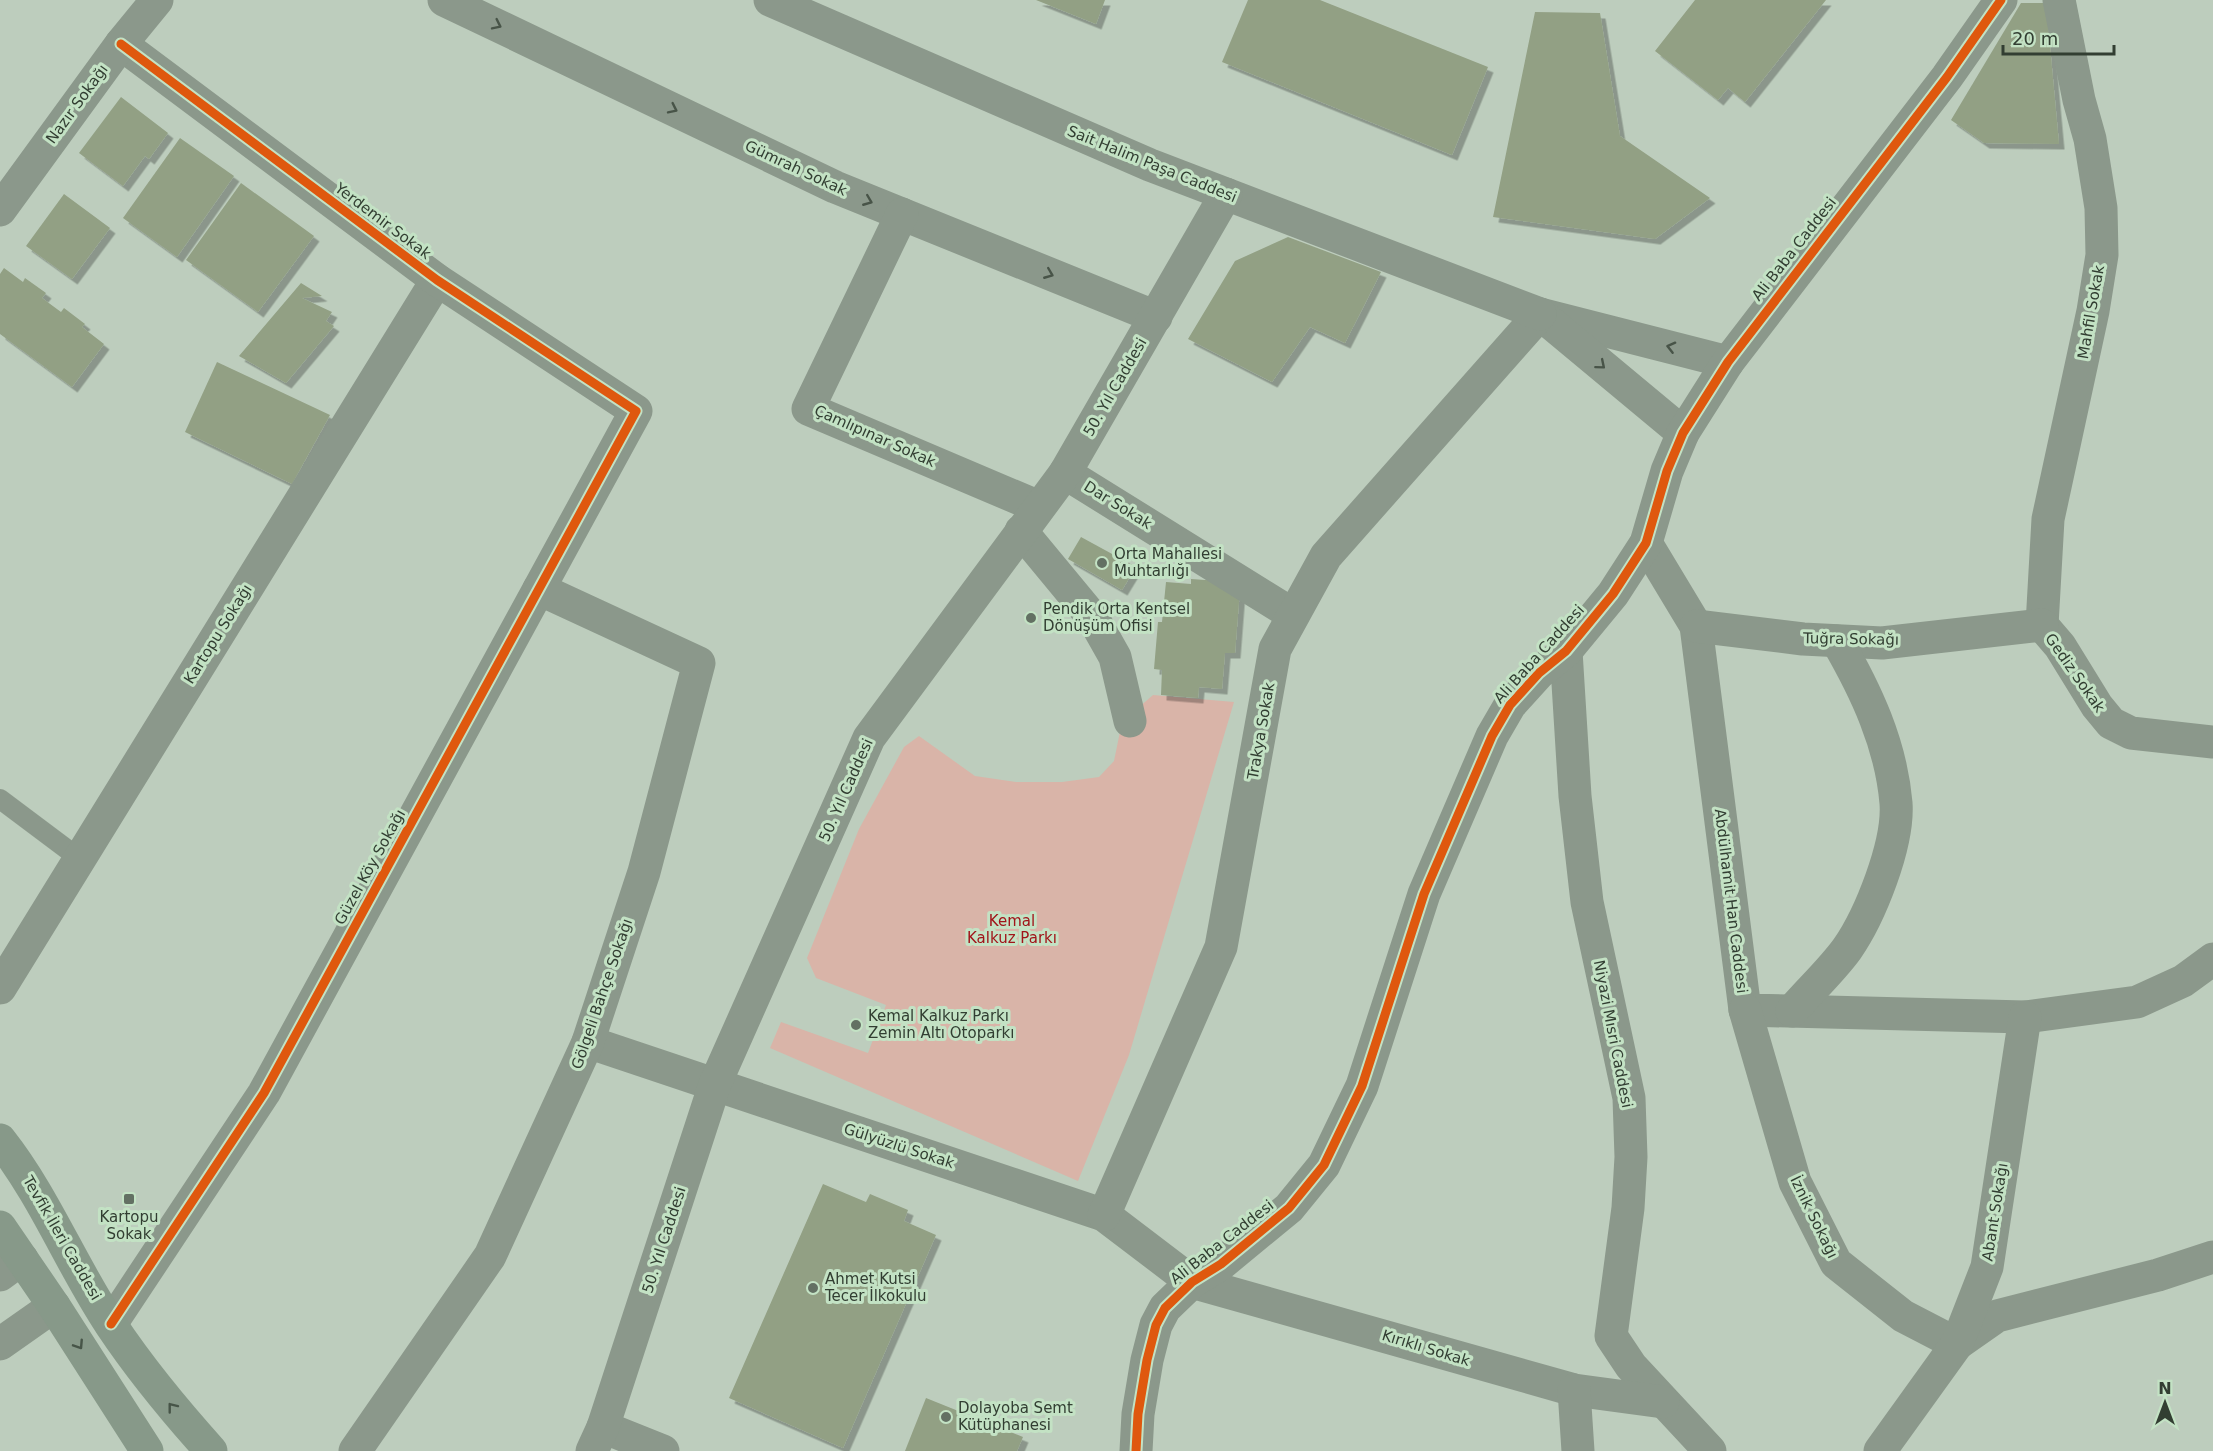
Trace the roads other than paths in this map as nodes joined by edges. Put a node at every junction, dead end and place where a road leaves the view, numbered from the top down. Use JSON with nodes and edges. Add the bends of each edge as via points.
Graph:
{"nodes":[{"id":1,"x":157,"y":0,"type":"edge"},
{"id":2,"x":444,"y":0,"type":"edge"},
{"id":3,"x":770,"y":0,"type":"edge"},
{"id":4,"x":2001,"y":0,"type":"edge"},
{"id":5,"x":2059,"y":0,"type":"edge"},
{"id":6,"x":120,"y":44,"type":"junction"},
{"id":7,"x":1226,"y":194,"type":"junction"},
{"id":8,"x":0,"y":210,"type":"edge"},
{"id":9,"x":902,"y":214,"type":"junction"},
{"id":10,"x":437,"y":280,"type":"junction"},
{"id":11,"x":1540,"y":314,"type":"junction"},
{"id":12,"x":1156,"y":317,"type":"junction"},
{"id":13,"x":1728,"y":362,"type":"junction"},
{"id":14,"x":636,"y":411,"type":"joint"},
{"id":15,"x":1683,"y":433,"type":"junction"},
{"id":16,"x":1065,"y":473,"type":"junction"},
{"id":17,"x":1030,"y":519,"type":"junction"},
{"id":18,"x":1646,"y":543,"type":"junction"},
{"id":19,"x":539,"y":589,"type":"junction"},
{"id":20,"x":1292,"y":614,"type":"junction"},
{"id":21,"x":2042,"y":625,"type":"junction"},
{"id":22,"x":1696,"y":626,"type":"junction"},
{"id":23,"x":1837,"y":641,"type":"junction"},
{"id":24,"x":1566,"y":651,"type":"junction"},
{"id":25,"x":1130,"y":721,"type":"dead end"},
{"id":26,"x":2213,"y":742,"type":"edge"},
{"id":27,"x":0,"y":799,"type":"edge"},
{"id":28,"x":80,"y":858,"type":"junction"},
{"id":29,"x":2213,"y":959,"type":"edge"},
{"id":30,"x":0,"y":988,"type":"edge"},
{"id":31,"x":1745,"y":1010,"type":"junction"},
{"id":32,"x":1792,"y":1011,"type":"junction"},
{"id":33,"x":2025,"y":1017,"type":"junction"},
{"id":34,"x":588,"y":1042,"type":"junction"},
{"id":35,"x":715,"y":1084,"type":"junction"},
{"id":36,"x":0,"y":1140,"type":"edge"},
{"id":37,"x":1104,"y":1215,"type":"junction"},
{"id":38,"x":0,"y":1227,"type":"edge"},
{"id":39,"x":2213,"y":1257,"type":"edge"},
{"id":40,"x":11,"y":1267,"type":"edge"},
{"id":41,"x":1192,"y":1282,"type":"junction"},
{"id":42,"x":54,"y":1306,"type":"junction"},
{"id":43,"x":111,"y":1324,"type":"junction"},
{"id":44,"x":0,"y":1344,"type":"edge"},
{"id":45,"x":1957,"y":1344,"type":"junction"},
{"id":46,"x":1574,"y":1390,"type":"junction"},
{"id":47,"x":1662,"y":1402,"type":"junction"},
{"id":48,"x":597,"y":1439,"type":"edge"},
{"id":49,"x":147,"y":1451,"type":"edge"},
{"id":50,"x":211,"y":1451,"type":"edge"},
{"id":51,"x":356,"y":1451,"type":"edge"},
{"id":52,"x":663,"y":1451,"type":"edge"},
{"id":53,"x":1136,"y":1451,"type":"edge"},
{"id":54,"x":1578,"y":1451,"type":"edge"},
{"id":55,"x":1710,"y":1451,"type":"edge"},
{"id":56,"x":1880,"y":1451,"type":"edge"}],
"edges":[{"from":1,"to":6,"type":"street","name":"Nazır Sokağı"},
{"from":2,"to":9,"type":"street","name":"Gümrah Sokak","one_way":true,"via":[[835,187]]},
{"from":3,"to":7,"type":"street","name":"Sait Halim Paşa Caddesi"},
{"from":4,"to":13,"type":"street","name":"Ali Baba Caddesi","via":[[1947,77]]},
{"from":5,"to":21,"type":"street","name":"Mahfil Sokak","via":[[2090,139],[2101,208],[2102,255],[2048,519]]},
{"from":6,"to":8,"type":"street","name":"Nazır Sokağı"},
{"from":6,"to":10,"type":"street","name":"Yerdemir Sokak"},
{"from":7,"to":11,"type":"street","name":"Sait Halim Paşa Caddesi"},
{"from":7,"to":12,"type":"street","name":"50. Yıl Caddesi"},
{"from":9,"to":12,"type":"street","name":"Gümrah Sokak","one_way":true},
{"from":9,"to":17,"type":"street","name":"Çamlıpınar Sokak","via":[[808,409]]},
{"from":10,"to":14,"type":"street","name":"Yerdemir Sokak"},
{"from":10,"to":28,"type":"street","name":"Kartopu Sokağı"},
{"from":13,"to":11,"type":"street","one_way":true},
{"from":11,"to":15,"type":"street","one_way":true},
{"from":11,"to":20,"type":"street","name":"Trakya Sokak","via":[[1326,556]]},
{"from":12,"to":16,"type":"street","name":"50. Yıl Caddesi"},
{"from":13,"to":15,"type":"street","name":"Ali Baba Caddesi"},
{"from":14,"to":19,"type":"street","name":"Güzel Köy Sokağı"},
{"from":15,"to":18,"type":"street","name":"Ali Baba Caddesi","via":[[1667,471]]},
{"from":16,"to":17,"type":"street","name":"50. Yıl Caddesi"},
{"from":16,"to":20,"type":"street","name":"Dar Sokak"},
{"from":17,"to":25,"type":"street","via":[[1115,657]]},
{"from":17,"to":35,"type":"street","name":"50. Yıl Caddesi","via":[[869,738]]},
{"from":18,"to":22,"type":"street","name":"Abdülhamit Han Caddesi"},
{"from":18,"to":24,"type":"street","name":"Ali Baba Caddesi","via":[[1613,594]]},
{"from":19,"to":34,"type":"street","name":"Gölgeli Bahçe Sokağı","via":[[699,663],[644,872]]},
{"from":19,"to":43,"type":"street","name":"Güzel Köy Sokağı","via":[[264,1093]]},
{"from":20,"to":37,"type":"street","name":"Trakya Sokak","via":[[1275,649],[1221,947]]},
{"from":21,"to":23,"type":"street","name":"Tuğra Sokağı","via":[[1882,643]]},
{"from":21,"to":26,"type":"street","name":"Gediz Sokak","via":[[2111,723],[2131,733]]},
{"from":22,"to":23,"type":"street","name":"Tuğra Sokağı"},
{"from":22,"to":31,"type":"street","name":"Abdülhamit Han Caddesi"},
{"from":23,"to":32,"type":"street","via":[[1862,684],[1875,717],[1888,756],[1896,805],[1889,853],[1874,902],[1847,949]]},
{"from":24,"to":41,"type":"street","name":"Ali Baba Caddesi","via":[[1510,705],[1492,736],[1424,894],[1362,1086],[1324,1165],[1289,1208],[1221,1264]]},
{"from":24,"to":47,"type":"street","name":"Niyazi Mısri Caddesi","via":[[1575,796],[1587,902],[1629,1098],[1628,1208],[1611,1336]]},
{"from":27,"to":28,"type":"lane"},
{"from":28,"to":30,"type":"street","name":"Kartopu Sokağı"},
{"from":29,"to":33,"type":"street","name":"Abdülhamit Han Caddesi","via":[[2183,981],[2137,1002]]},
{"from":31,"to":32,"type":"street","name":"Abdülhamit Han Caddesi"},
{"from":31,"to":45,"type":"street","name":"İznik Sokağı","via":[[1795,1182],[1836,1263],[1903,1316]]},
{"from":32,"to":33,"type":"street","name":"Abdülhamit Han Caddesi"},
{"from":33,"to":45,"type":"street","name":"Abant Sokağı","via":[[1987,1267]]},
{"from":34,"to":35,"type":"street","name":"Gülyüzlü Sokak"},
{"from":34,"to":51,"type":"street","name":"Gölgeli Bahçe Sokağı","via":[[490,1256]]},
{"from":35,"to":37,"type":"street","name":"Gülyüzlü Sokak"},
{"from":35,"to":48,"type":"street","name":"50. Yıl Caddesi"},
{"from":36,"to":43,"type":"main road","name":"Tevfik İleri Caddesi","via":[[24,1170]]},
{"from":37,"to":41,"type":"street","name":"Gülyüzlü Sokak"},
{"from":38,"to":40,"type":"main road"},
{"from":39,"to":45,"type":"street","via":[[1997,1316]]},
{"from":40,"to":42,"type":"main road"},
{"from":41,"to":46,"type":"street","name":"Kırıklı Sokak"},
{"from":41,"to":53,"type":"street","name":"Ali Baba Caddesi","via":[[1165,1308],[1156,1325],[1138,1414]]},
{"from":42,"to":44,"type":"street"},
{"from":42,"to":49,"type":"main road","one_way":true},
{"from":50,"to":43,"type":"main road","name":"Tevfik İleri Caddesi","one_way":true,"via":[[173,1410]]},
{"from":45,"to":56,"type":"street","name":"Abant Sokağı"},
{"from":46,"to":47,"type":"street","name":"Kırıklı Sokak"},
{"from":46,"to":54,"type":"street"},
{"from":47,"to":55,"type":"street","name":"Niyazi Mısri Caddesi"},
{"from":48,"to":52,"type":"street"}]}
